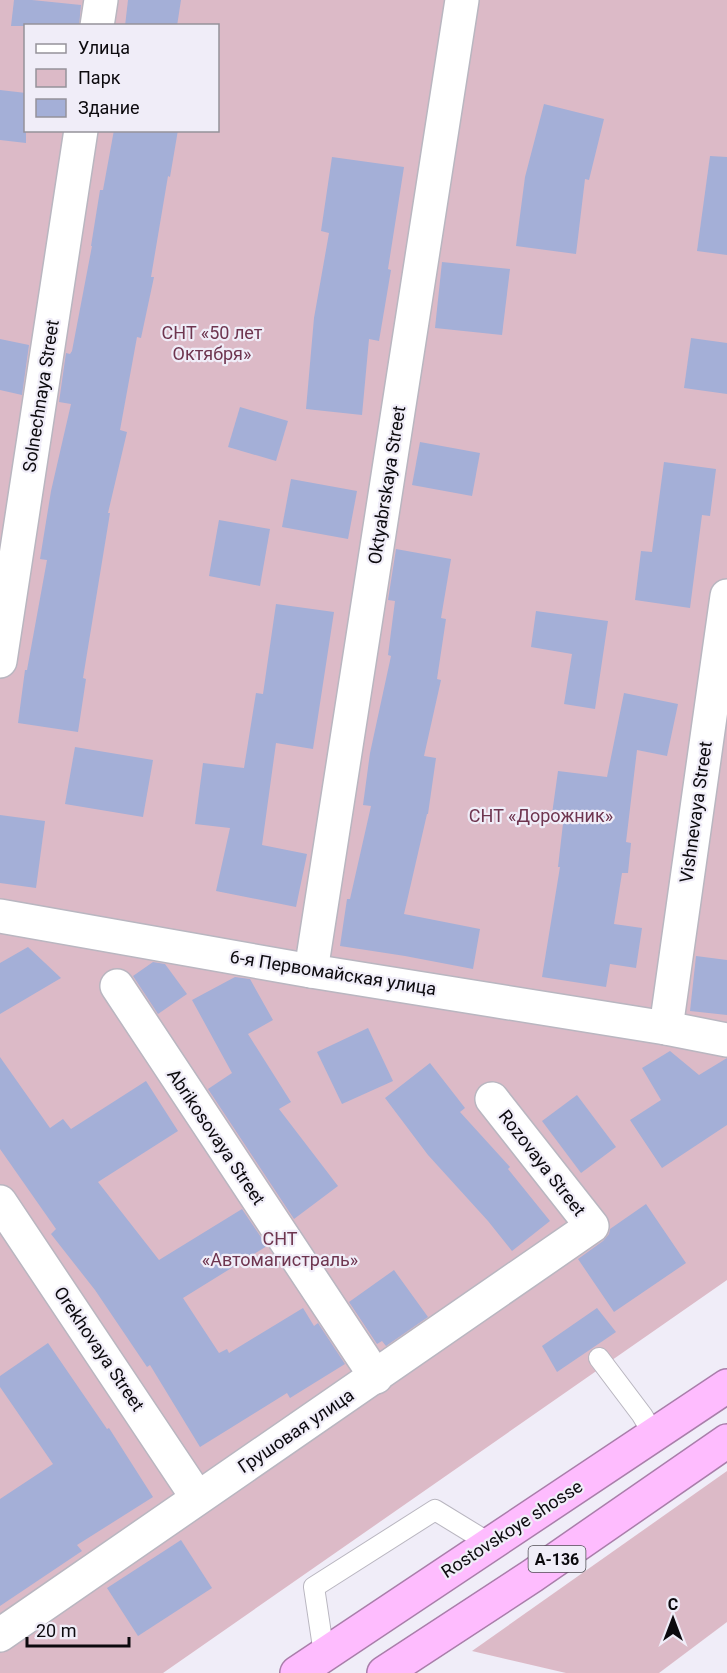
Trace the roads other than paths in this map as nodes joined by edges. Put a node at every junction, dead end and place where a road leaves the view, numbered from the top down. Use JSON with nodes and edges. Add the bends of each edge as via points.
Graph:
{"nodes":[{"id":1,"x":101,"y":0,"type":"edge"},
{"id":2,"x":462,"y":0,"type":"edge"},
{"id":3,"x":97,"y":24,"type":"edge"},
{"id":4,"x":81,"y":132,"type":"edge"},
{"id":5,"x":727,"y":596,"type":"edge"},
{"id":6,"x":0,"y":661,"type":"edge"},
{"id":7,"x":0,"y":916,"type":"edge"},
{"id":8,"x":311,"y":970,"type":"junction"},
{"id":9,"x":117,"y":986,"type":"dead end"},
{"id":10,"x":666,"y":1028,"type":"junction"},
{"id":11,"x":727,"y":1041,"type":"edge"},
{"id":12,"x":492,"y":1099,"type":"dead end"},
{"id":13,"x":0,"y":1202,"type":"edge"},
{"id":14,"x":592,"y":1227,"type":"joint"},
{"id":15,"x":599,"y":1358,"type":"dead end"},
{"id":16,"x":376,"y":1377,"type":"junction"},
{"id":17,"x":727,"y":1386,"type":"edge"},
{"id":18,"x":654,"y":1435,"type":"junction"},
{"id":19,"x":727,"y":1441,"type":"edge"},
{"id":20,"x":197,"y":1497,"type":"junction"},
{"id":21,"x":489,"y":1544,"type":"junction"},
{"id":22,"x":0,"y":1635,"type":"edge"},
{"id":23,"x":324,"y":1654,"type":"junction"},
{"id":24,"x":401,"y":1669,"type":"edge"},
{"id":25,"x":297,"y":1673,"type":"edge"}],
"edges":[{"from":1,"to":3,"type":"street"},
{"from":2,"to":8,"type":"street","name":"Oktyabrskaya Street"},
{"from":4,"to":6,"type":"street","name":"Solnechnaya Street"},
{"from":5,"to":10,"type":"street","name":"Vishnevaya Street"},
{"from":7,"to":8,"type":"street","name":"6-я Первомайская улица"},
{"from":8,"to":10,"type":"street","name":"6-я Первомайская улица"},
{"from":9,"to":16,"type":"street","name":"Abrikosovaya Street"},
{"from":10,"to":11,"type":"street","name":"6-я Первомайская улица"},
{"from":12,"to":14,"type":"street","name":"Rozovaya Street"},
{"from":13,"to":20,"type":"street","name":"Orekhovaya Street"},
{"from":14,"to":16,"type":"street","name":"Грушовая улица"},
{"from":15,"to":18,"type":"lane"},
{"from":16,"to":20,"type":"street","name":"Грушовая улица"},
{"from":17,"to":18,"type":"highway","name":"Rostovskoye shosse","number":"А-136"},
{"from":18,"to":21,"type":"highway","name":"Rostovskoye shosse","number":"А-136"},
{"from":19,"to":24,"type":"highway","number":"А-136"},
{"from":20,"to":22,"type":"street","name":"Грушовая улица"},
{"from":21,"to":23,"type":"highway","name":"Rostovskoye shosse","number":"А-136"},
{"from":21,"to":23,"type":"lane","via":[[435,1510],[314,1587]]},
{"from":23,"to":25,"type":"highway","name":"Rostovskoye shosse","number":"А-136"}]}
